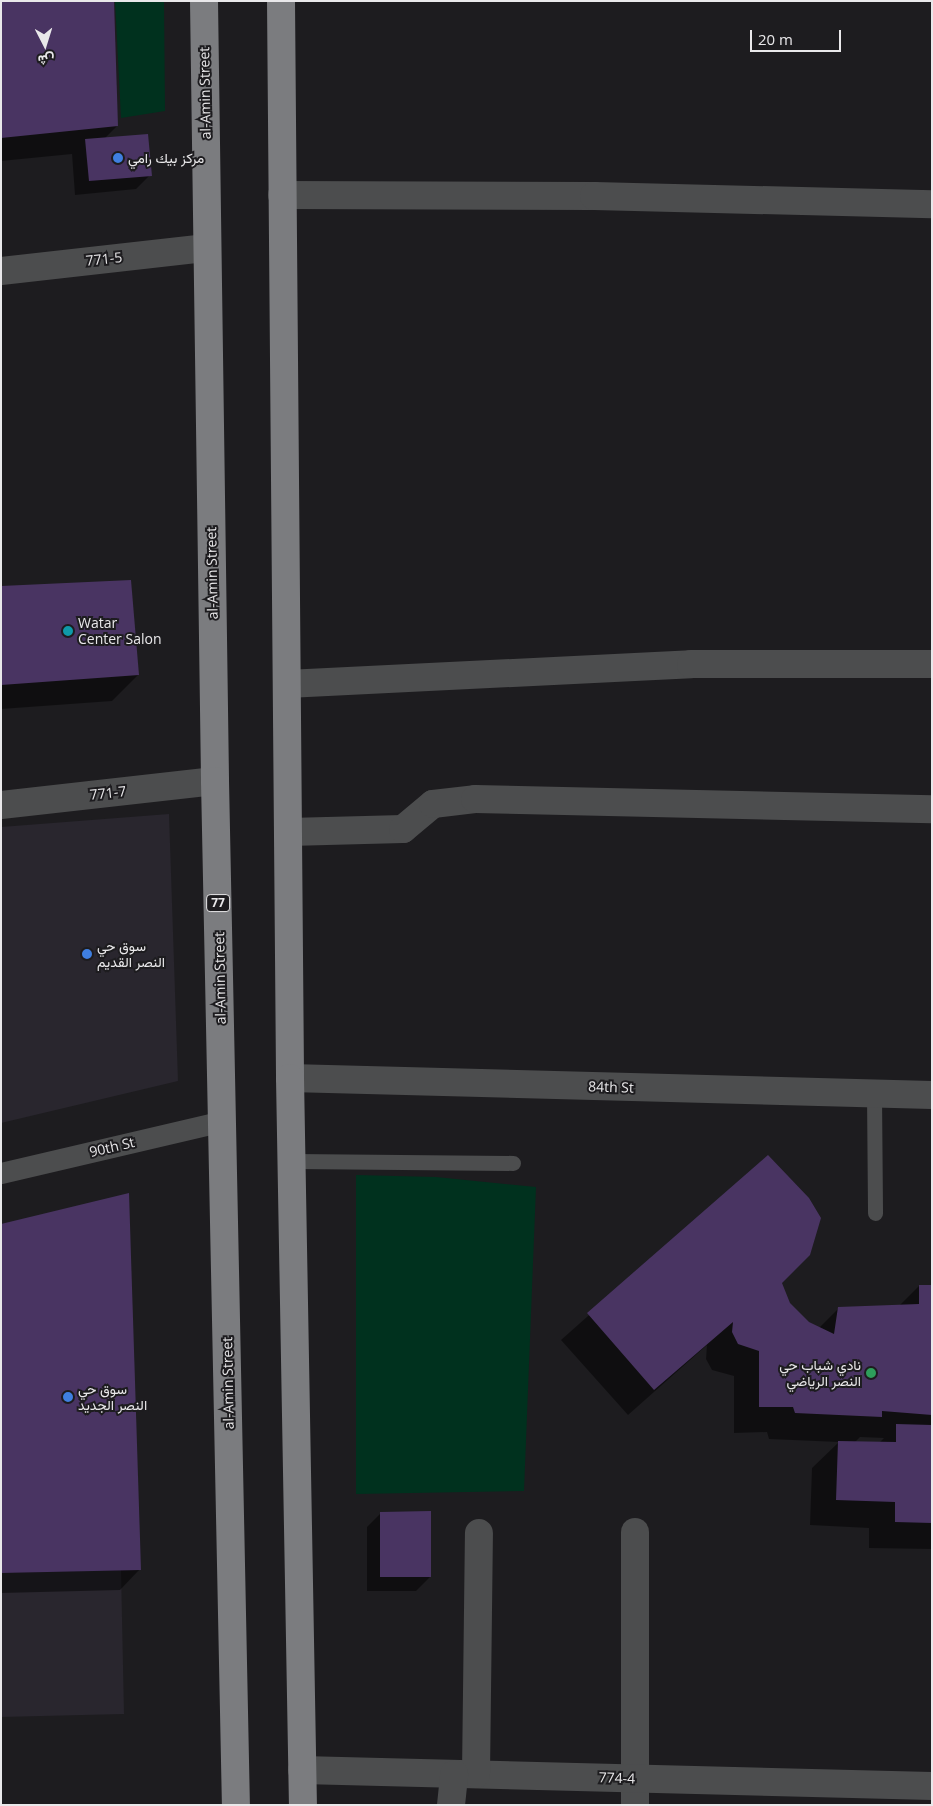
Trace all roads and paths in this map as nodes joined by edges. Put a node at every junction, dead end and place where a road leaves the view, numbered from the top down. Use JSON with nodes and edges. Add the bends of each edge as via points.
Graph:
{"nodes":[{"id":1,"x":204,"y":1,"type":"edge"},
{"id":2,"x":281,"y":1,"type":"edge"},
{"id":3,"x":282,"y":195,"type":"junction"},
{"id":4,"x":932,"y":204,"type":"edge"},
{"id":5,"x":207,"y":248,"type":"junction"},
{"id":6,"x":1,"y":271,"type":"edge"},
{"id":7,"x":932,"y":664,"type":"edge"},
{"id":8,"x":287,"y":684,"type":"junction"},
{"id":9,"x":215,"y":781,"type":"junction"},
{"id":10,"x":1,"y":805,"type":"edge"},
{"id":11,"x":932,"y":809,"type":"edge"},
{"id":12,"x":289,"y":832,"type":"junction"},
{"id":13,"x":290,"y":1078,"type":"junction"},
{"id":14,"x":874,"y":1094,"type":"junction"},
{"id":15,"x":932,"y":1095,"type":"edge"},
{"id":16,"x":223,"y":1121,"type":"junction"},
{"id":17,"x":292,"y":1161,"type":"junction"},
{"id":18,"x":513,"y":1163,"type":"dead end"},
{"id":19,"x":1,"y":1173,"type":"edge"},
{"id":20,"x":875,"y":1213,"type":"dead end"},
{"id":21,"x":635,"y":1532,"type":"dead end"},
{"id":22,"x":479,"y":1533,"type":"dead end"},
{"id":23,"x":302,"y":1770,"type":"junction"},
{"id":24,"x":465,"y":1774,"type":"junction"},
{"id":25,"x":932,"y":1786,"type":"edge"},
{"id":26,"x":635,"y":1792,"type":"edge"},
{"id":27,"x":236,"y":1805,"type":"edge"},
{"id":28,"x":303,"y":1805,"type":"edge"},
{"id":29,"x":451,"y":1805,"type":"edge"}],
"edges":[{"from":1,"to":5,"type":"main road","name":"al-Amin Street","number":"77"},
{"from":2,"to":3,"type":"main road"},
{"from":3,"to":4,"type":"street","via":[[594,196]]},
{"from":3,"to":8,"type":"main road"},
{"from":5,"to":6,"type":"street","name":"771-5"},
{"from":5,"to":9,"type":"main road","name":"al-Amin Street","number":"77"},
{"from":7,"to":8,"type":"street","via":[[691,664]]},
{"from":8,"to":12,"type":"main road"},
{"from":9,"to":10,"type":"street","name":"771-7"},
{"from":9,"to":16,"type":"main road","name":"al-Amin Street","number":"77"},
{"from":11,"to":12,"type":"street","via":[[475,799],[434,804],[402,829]]},
{"from":12,"to":13,"type":"main road"},
{"from":13,"to":14,"type":"street","name":"84th St"},
{"from":13,"to":17,"type":"main road"},
{"from":14,"to":15,"type":"street","name":"84th St"},
{"from":14,"to":20,"type":"lane"},
{"from":16,"to":19,"type":"street","name":"90th St"},
{"from":16,"to":27,"type":"main road","name":"al-Amin Street","number":"77"},
{"from":17,"to":18,"type":"lane"},
{"from":17,"to":23,"type":"main road"},
{"from":21,"to":26,"type":"street"},
{"from":22,"to":24,"type":"street"},
{"from":23,"to":24,"type":"street","name":"774-4"},
{"from":23,"to":28,"type":"main road"},
{"from":24,"to":26,"type":"street","name":"774-4"},
{"from":24,"to":29,"type":"street"},
{"from":25,"to":26,"type":"street","name":"774-4"}]}
